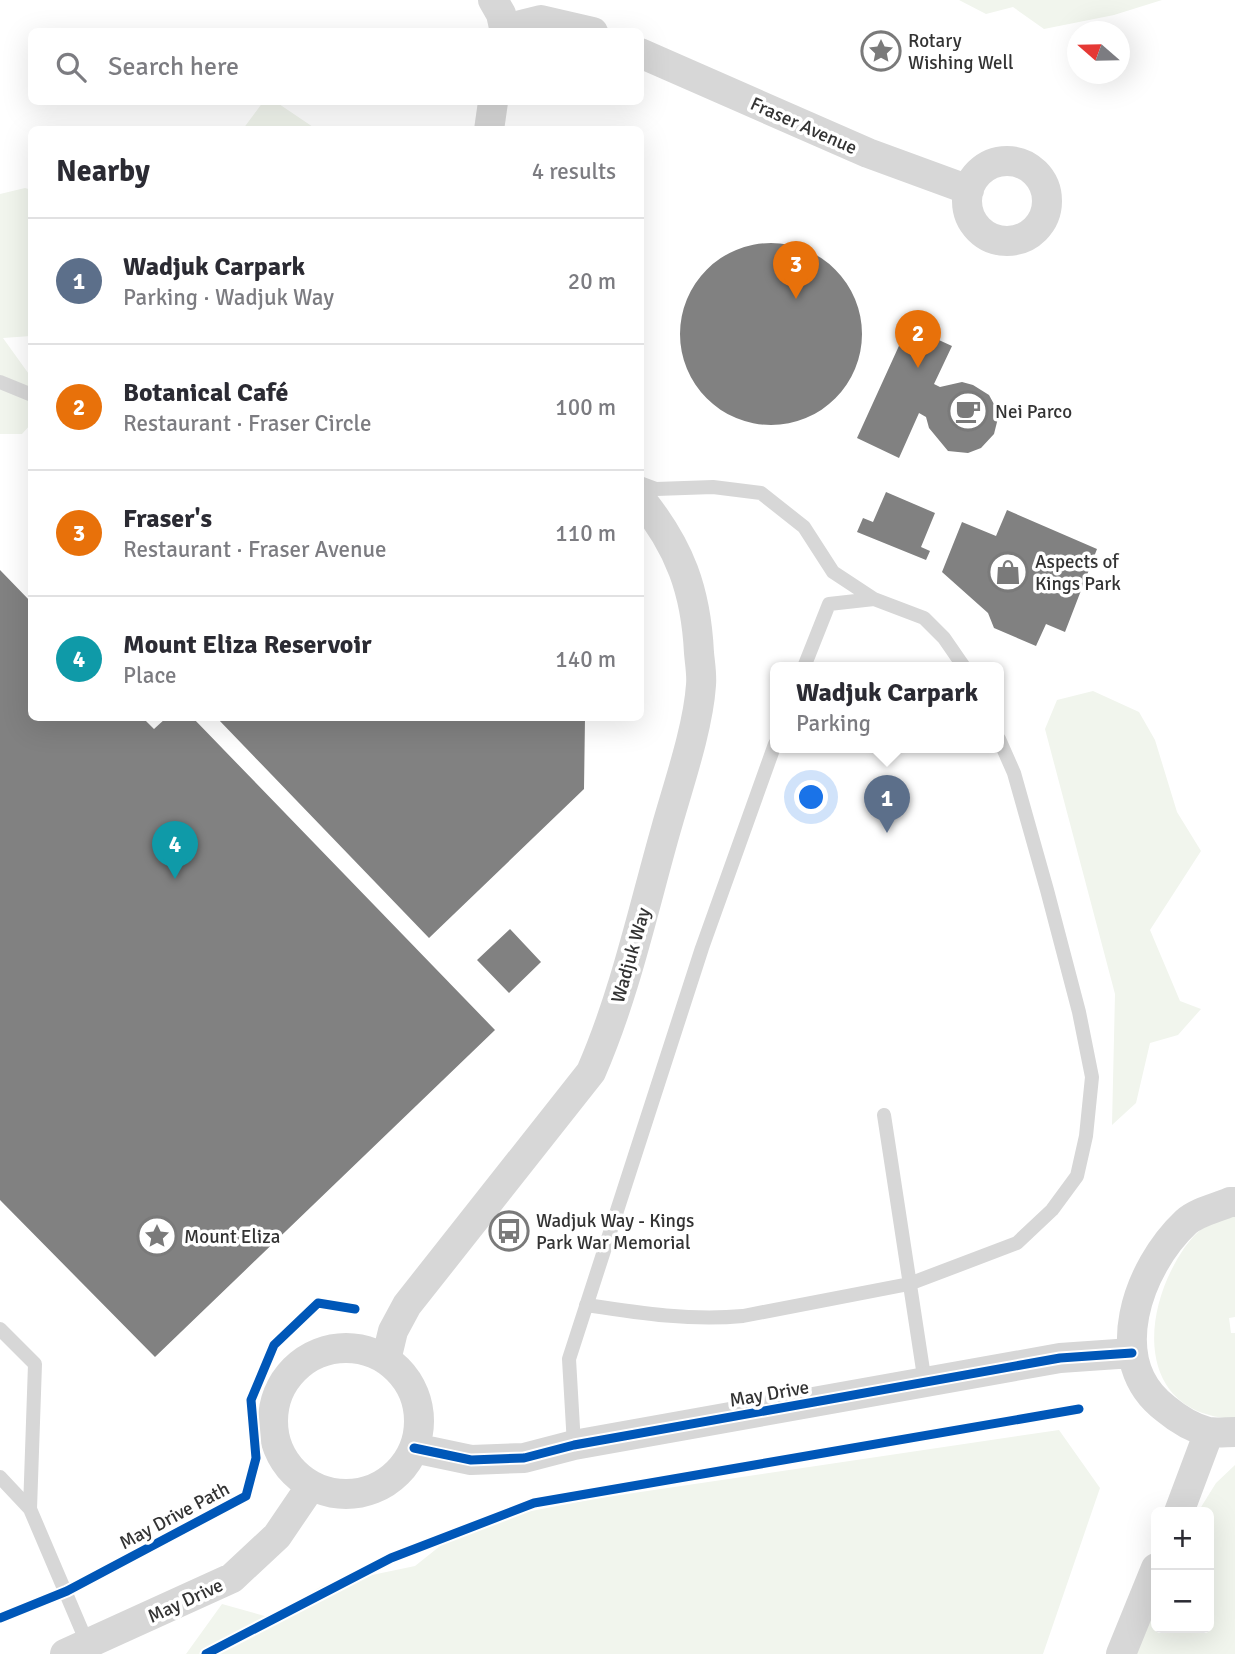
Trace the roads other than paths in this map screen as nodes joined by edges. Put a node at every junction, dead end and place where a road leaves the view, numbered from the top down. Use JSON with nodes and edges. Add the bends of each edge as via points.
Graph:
{"nodes":[{"id":1,"x":493,"y":0,"type":"edge"},
{"id":2,"x":504,"y":28,"type":"edge"},
{"id":3,"x":512,"y":28,"type":"edge"},
{"id":4,"x":576,"y":28,"type":"edge"},
{"id":5,"x":644,"y":55,"type":"edge"},
{"id":6,"x":493,"y":105,"type":"edge"},
{"id":7,"x":490,"y":126,"type":"edge"},
{"id":8,"x":969,"y":190,"type":"dead end"},
{"id":9,"x":0,"y":382,"type":"edge"},
{"id":10,"x":28,"y":393,"type":"edge"},
{"id":11,"x":644,"y":484,"type":"edge"},
{"id":12,"x":644,"y":504,"type":"edge"},
{"id":13,"x":874,"y":599,"type":"junction"},
{"id":14,"x":806,"y":662,"type":"edge"},
{"id":15,"x":961,"y":662,"type":"edge"},
{"id":16,"x":1004,"y":750,"type":"edge"},
{"id":17,"x":772,"y":753,"type":"edge"},
{"id":18,"x":884,"y":1115,"type":"dead end"},
{"id":19,"x":1235,"y":1202,"type":"edge"},
{"id":20,"x":909,"y":1284,"type":"junction"},
{"id":21,"x":586,"y":1305,"type":"junction"},
{"id":22,"x":0,"y":1329,"type":"edge"},
{"id":23,"x":1132,"y":1353,"type":"junction"},
{"id":24,"x":386,"y":1360,"type":"junction"},
{"id":25,"x":925,"y":1384,"type":"junction"},
{"id":26,"x":1222,"y":1432,"type":"edge"},
{"id":27,"x":574,"y":1445,"type":"junction"},
{"id":28,"x":414,"y":1448,"type":"junction"},
{"id":29,"x":0,"y":1477,"type":"edge"},
{"id":30,"x":311,"y":1486,"type":"junction"},
{"id":31,"x":1182,"y":1507,"type":"edge"},
{"id":32,"x":30,"y":1508,"type":"junction"},
{"id":33,"x":1155,"y":1570,"type":"edge"},
{"id":34,"x":76,"y":1649,"type":"edge"},
{"id":35,"x":1121,"y":1654,"type":"edge"}],
"edges":[{"from":1,"to":2,"type":"street"},
{"from":3,"to":4,"type":"street","via":[[541,20]]},
{"from":5,"to":8,"type":"street","name":"Fraser Avenue","via":[[868,153]]},
{"from":6,"to":7,"type":"street"},
{"from":9,"to":10,"type":"lane"},
{"from":11,"to":13,"type":"lane","via":[[656,489],[713,487],[761,493],[804,527],[833,572]]},
{"from":12,"to":24,"type":"street","name":"Wadjuk Way","via":[[666,531],[692,594],[701,685],[617,1003],[591,1072],[407,1305],[393,1331]]},
{"from":13,"to":14,"type":"lane","via":[[829,604]]},
{"from":13,"to":15,"type":"lane","via":[[924,618]]},
{"from":16,"to":20,"type":"lane","via":[[1079,1012],[1092,1077],[1086,1136],[1077,1176],[1052,1210],[1017,1243]]},
{"from":17,"to":21,"type":"lane","via":[[702,948]]},
{"from":18,"to":20,"type":"lane"},
{"from":19,"to":23,"type":"street","via":[[1188,1220],[1162,1249],[1142,1284],[1133,1320]]},
{"from":20,"to":21,"type":"lane","via":[[717,1318],[664,1317]]},
{"from":20,"to":25,"type":"lane"},
{"from":21,"to":27,"type":"lane","via":[[569,1359]]},
{"from":22,"to":32,"type":"lane","via":[[35,1364]]},
{"from":23,"to":25,"type":"street","name":"May Drive","via":[[1060,1358]]},
{"from":23,"to":26,"type":"street","via":[[1155,1401],[1180,1420]]},
{"from":24,"to":28,"type":"street","via":[[404,1377],[416,1399],[419,1423]]},
{"from":24,"to":30,"type":"street","via":[[362,1350],[336,1349],[311,1357],[291,1373],[277,1396],[272,1422],[277,1447],[290,1470]]},
{"from":25,"to":27,"type":"street","name":"May Drive"},
{"from":26,"to":31,"type":"street"},
{"from":27,"to":28,"type":"street","name":"May Drive","via":[[524,1458],[471,1460]]},
{"from":28,"to":30,"type":"street","via":[[401,1469],[382,1485],[359,1494],[334,1494]]},
{"from":29,"to":32,"type":"lane"},
{"from":30,"to":34,"type":"street","name":"May Drive","via":[[277,1536],[232,1578]]},
{"from":32,"to":34,"type":"lane"},
{"from":33,"to":35,"type":"street"}]}
